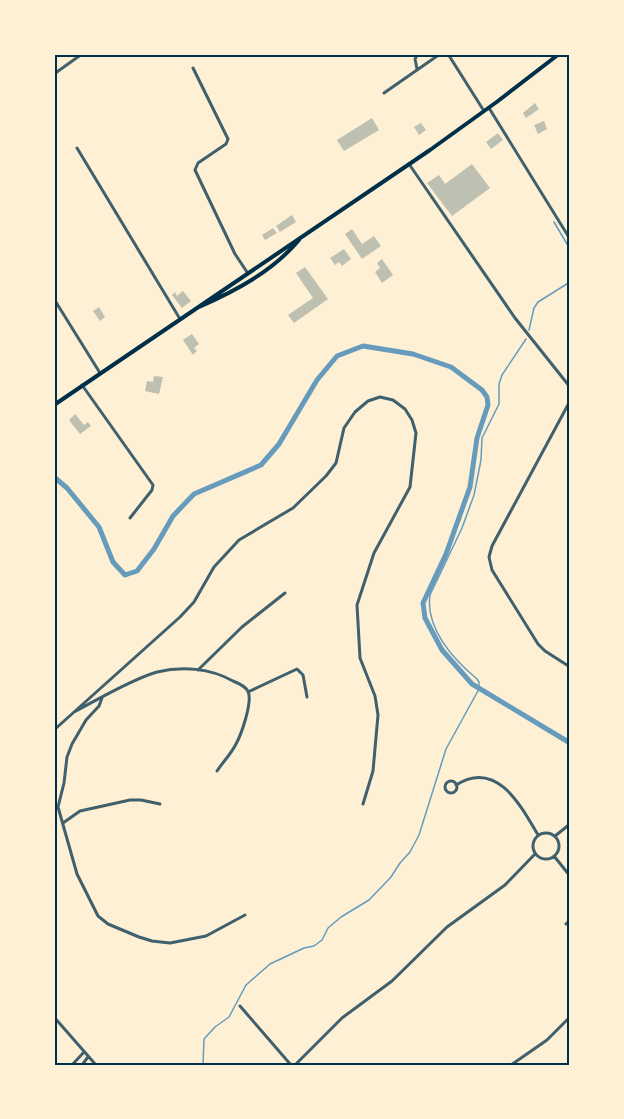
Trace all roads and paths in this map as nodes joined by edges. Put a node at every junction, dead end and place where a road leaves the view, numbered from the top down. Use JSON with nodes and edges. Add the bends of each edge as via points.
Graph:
{"nodes":[{"id":1,"x":82,"y":54,"type":"edge"},
{"id":2,"x":418,"y":54,"type":"edge"},
{"id":3,"x":440,"y":54,"type":"edge"},
{"id":4,"x":448,"y":54,"type":"edge"},
{"id":5,"x":559,"y":54,"type":"edge"},
{"id":6,"x":193,"y":68,"type":"dead end"},
{"id":7,"x":417,"y":69,"type":"junction"},
{"id":8,"x":54,"y":74,"type":"edge"},
{"id":9,"x":384,"y":93,"type":"dead end"},
{"id":10,"x":489,"y":108,"type":"junction"},
{"id":11,"x":484,"y":112,"type":"junction"},
{"id":12,"x":77,"y":148,"type":"dead end"},
{"id":13,"x":408,"y":164,"type":"junction"},
{"id":14,"x":301,"y":238,"type":"junction"},
{"id":15,"x":570,"y":239,"type":"edge"},
{"id":16,"x":247,"y":272,"type":"junction"},
{"id":17,"x":54,"y":299,"type":"edge"},
{"id":18,"x":195,"y":309,"type":"junction"},
{"id":19,"x":180,"y":319,"type":"junction"},
{"id":20,"x":100,"y":373,"type":"junction"},
{"id":21,"x":82,"y":386,"type":"junction"},
{"id":22,"x":570,"y":387,"type":"edge"},
{"id":23,"x":570,"y":401,"type":"edge"},
{"id":24,"x":54,"y":405,"type":"edge"},
{"id":25,"x":130,"y":518,"type":"dead end"},
{"id":26,"x":285,"y":593,"type":"dead end"},
{"id":27,"x":570,"y":668,"type":"edge"},
{"id":28,"x":198,"y":670,"type":"junction"},
{"id":29,"x":248,"y":692,"type":"junction"},
{"id":30,"x":307,"y":697,"type":"dead end"},
{"id":31,"x":102,"y":698,"type":"junction"},
{"id":32,"x":70,"y":715,"type":"junction"},
{"id":33,"x":54,"y":730,"type":"edge"},
{"id":34,"x":217,"y":771,"type":"dead end"},
{"id":35,"x":456,"y":785,"type":"dead end"},
{"id":36,"x":160,"y":804,"type":"dead end"},
{"id":37,"x":363,"y":804,"type":"dead end"},
{"id":38,"x":63,"y":823,"type":"junction"},
{"id":39,"x":570,"y":824,"type":"edge"},
{"id":40,"x":538,"y":835,"type":"junction"},
{"id":41,"x":555,"y":836,"type":"junction"},
{"id":42,"x":535,"y":854,"type":"junction"},
{"id":43,"x":554,"y":856,"type":"junction"},
{"id":44,"x":570,"y":876,"type":"edge"},
{"id":45,"x":245,"y":915,"type":"dead end"},
{"id":46,"x":570,"y":920,"type":"edge"},
{"id":47,"x":566,"y":924,"type":"dead end"},
{"id":48,"x":240,"y":1006,"type":"dead end"},
{"id":49,"x":54,"y":1017,"type":"edge"},
{"id":50,"x":570,"y":1017,"type":"edge"},
{"id":51,"x":84,"y":1052,"type":"junction"},
{"id":52,"x":89,"y":1057,"type":"junction"},
{"id":53,"x":72,"y":1065,"type":"edge"},
{"id":54,"x":82,"y":1065,"type":"edge"},
{"id":55,"x":96,"y":1065,"type":"edge"},
{"id":56,"x":293,"y":1065,"type":"edge"},
{"id":57,"x":511,"y":1065,"type":"edge"}],
"edges":[{"from":1,"to":8,"type":"street"},
{"from":2,"to":7,"type":"street"},
{"from":3,"to":7,"type":"street"},
{"from":4,"to":11,"type":"street"},
{"from":5,"to":10,"type":"main road"},
{"from":6,"to":16,"type":"street","via":[[228,139],[198,163],[195,170]]},
{"from":7,"to":9,"type":"street"},
{"from":10,"to":11,"type":"main road"},
{"from":10,"to":15,"type":"street"},
{"from":11,"to":13,"type":"main road"},
{"from":12,"to":19,"type":"street"},
{"from":13,"to":14,"type":"main road"},
{"from":13,"to":22,"type":"street","via":[[515,318]]},
{"from":14,"to":16,"type":"main road"},
{"from":14,"to":18,"type":"main road","via":[[246,284]]},
{"from":16,"to":18,"type":"main road"},
{"from":17,"to":20,"type":"street"},
{"from":18,"to":19,"type":"main road"},
{"from":19,"to":20,"type":"main road"},
{"from":20,"to":21,"type":"main road"},
{"from":21,"to":24,"type":"main road"},
{"from":21,"to":25,"type":"street","via":[[153,483],[152,490]]},
{"from":23,"to":27,"type":"street","via":[[492,546],[489,560],[538,644]]},
{"from":26,"to":28,"type":"street","via":[[247,622]]},
{"from":28,"to":29,"type":"street","via":[[224,675]]},
{"from":28,"to":31,"type":"street","via":[[155,673]]},
{"from":29,"to":30,"type":"street","via":[[297,669],[303,675]]},
{"from":29,"to":34,"type":"street","via":[[241,731]]},
{"from":31,"to":32,"type":"street"},
{"from":31,"to":38,"type":"street","via":[[67,757],[58,804]]},
{"from":32,"to":33,"type":"street"},
{"from":32,"to":37,"type":"street","via":[[184,613],[214,567],[239,540],[293,508],[317,487],[336,464],[344,428],[355,412],[374,398],[386,398],[405,409],[416,433],[410,487],[374,554],[357,605],[360,658],[378,715],[374,764]]},
{"from":35,"to":40,"type":"street","via":[[480,779],[502,786],[514,796]]},
{"from":36,"to":38,"type":"street","via":[[130,800],[80,811]]},
{"from":38,"to":45,"type":"street","via":[[79,881],[98,916],[108,924],[152,941],[177,943],[213,934]]},
{"from":39,"to":41,"type":"street"},
{"from":40,"to":41,"type":"street","via":[[546,832]]},
{"from":40,"to":42,"type":"street","via":[[533,843]]},
{"from":41,"to":43,"type":"street","via":[[559,845]]},
{"from":42,"to":43,"type":"street","via":[[546,859]]},
{"from":42,"to":56,"type":"street","via":[[505,885],[447,927],[392,981],[342,1018]]},
{"from":43,"to":44,"type":"street"},
{"from":46,"to":47,"type":"street"},
{"from":48,"to":56,"type":"street"},
{"from":49,"to":51,"type":"street"},
{"from":50,"to":57,"type":"street","via":[[547,1040]]},
{"from":51,"to":52,"type":"street"},
{"from":51,"to":53,"type":"street"},
{"from":52,"to":54,"type":"street"},
{"from":52,"to":55,"type":"street"}]}
